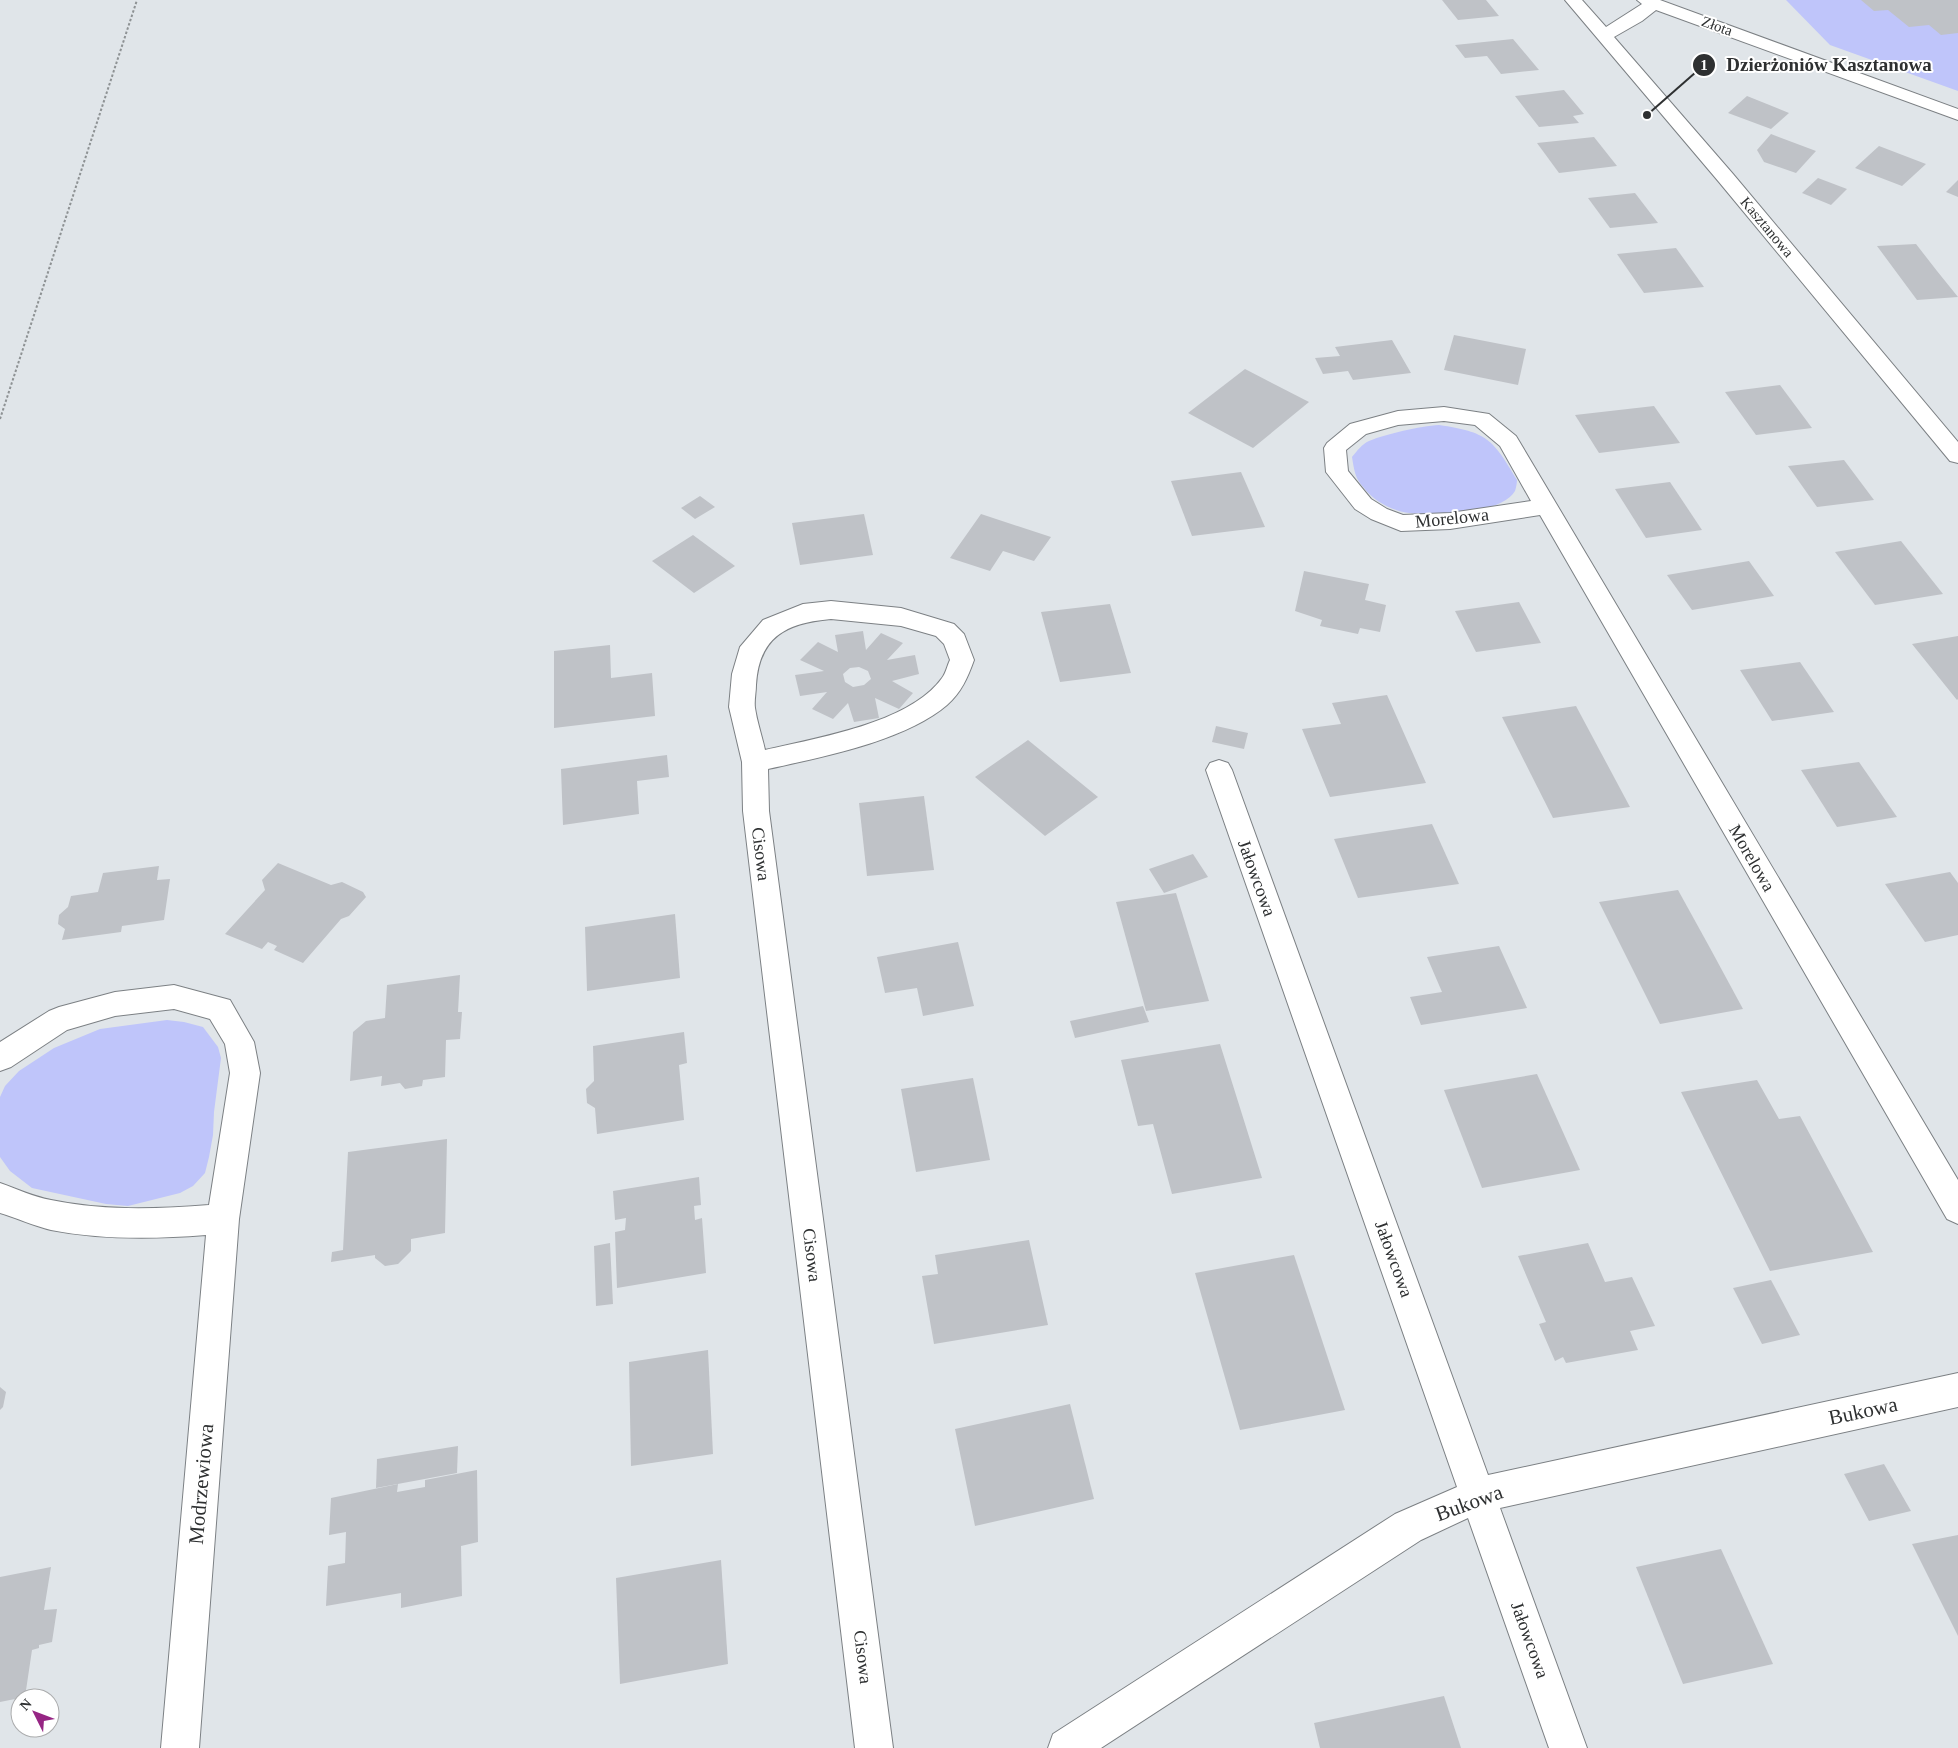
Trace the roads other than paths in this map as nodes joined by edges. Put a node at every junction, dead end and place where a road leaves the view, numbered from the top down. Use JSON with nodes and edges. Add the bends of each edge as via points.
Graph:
{"nodes":[{"id":1,"x":1573,"y":0,"type":"edge"},
{"id":2,"x":1650,"y":2,"type":"edge"},
{"id":3,"x":1603,"y":36,"type":"junction"},
{"id":4,"x":1958,"y":115,"type":"edge"},
{"id":5,"x":1958,"y":456,"type":"edge"},
{"id":6,"x":1546,"y":506,"type":"junction"},
{"id":7,"x":755,"y":762,"type":"junction"},
{"id":8,"x":1219,"y":770,"type":"dead end"},
{"id":9,"x":0,"y":1058,"type":"edge"},
{"id":10,"x":0,"y":1198,"type":"edge"},
{"id":11,"x":1958,"y":1209,"type":"edge"},
{"id":12,"x":223,"y":1219,"type":"junction"},
{"id":13,"x":1958,"y":1390,"type":"edge"},
{"id":14,"x":1478,"y":1495,"type":"junction"},
{"id":15,"x":180,"y":1748,"type":"edge"},
{"id":16,"x":874,"y":1748,"type":"edge"},
{"id":17,"x":1067,"y":1748,"type":"edge"},
{"id":18,"x":1568,"y":1748,"type":"edge"}],
"edges":[{"from":1,"to":3,"type":"street","name":"Kasztanowa"},
{"from":2,"to":3,"type":"street","via":[[1636,17]]},
{"from":2,"to":4,"type":"street","name":"Złota"},
{"from":3,"to":5,"type":"street","name":"Kasztanowa"},
{"from":6,"to":6,"type":"street","name":"Morelowa","via":[[1508,441],[1481,419],[1444,414],[1398,418],[1358,429],[1335,448],[1337,472],[1363,504],[1401,523],[1450,521]]},
{"from":6,"to":11,"type":"street","name":"Morelowa"},
{"from":7,"to":7,"type":"street","name":"Cisowa","via":[[742,707],[744,674],[752,647],[772,626],[803,613],[831,610],[901,617],[945,630],[955,640],[962,660],[953,682],[931,704],[899,722],[833,743]]},
{"from":7,"to":16,"type":"street","name":"Cisowa","via":[[756,811]]},
{"from":8,"to":14,"type":"street","name":"Jałowcowa"},
{"from":9,"to":12,"type":"street","name":"Modrzewiowa","via":[[59,1020],[115,1004],[174,997],[220,1009],[239,1042],[246,1072]]},
{"from":10,"to":12,"type":"street","via":[[49,1214],[114,1224],[173,1224]]},
{"from":12,"to":15,"type":"street","name":"Modrzewiowa"},
{"from":13,"to":14,"type":"street","name":"Bukowa"},
{"from":14,"to":17,"type":"street","name":"Bukowa","via":[[1408,1527]]},
{"from":14,"to":18,"type":"street","name":"Jałowcowa"}]}
